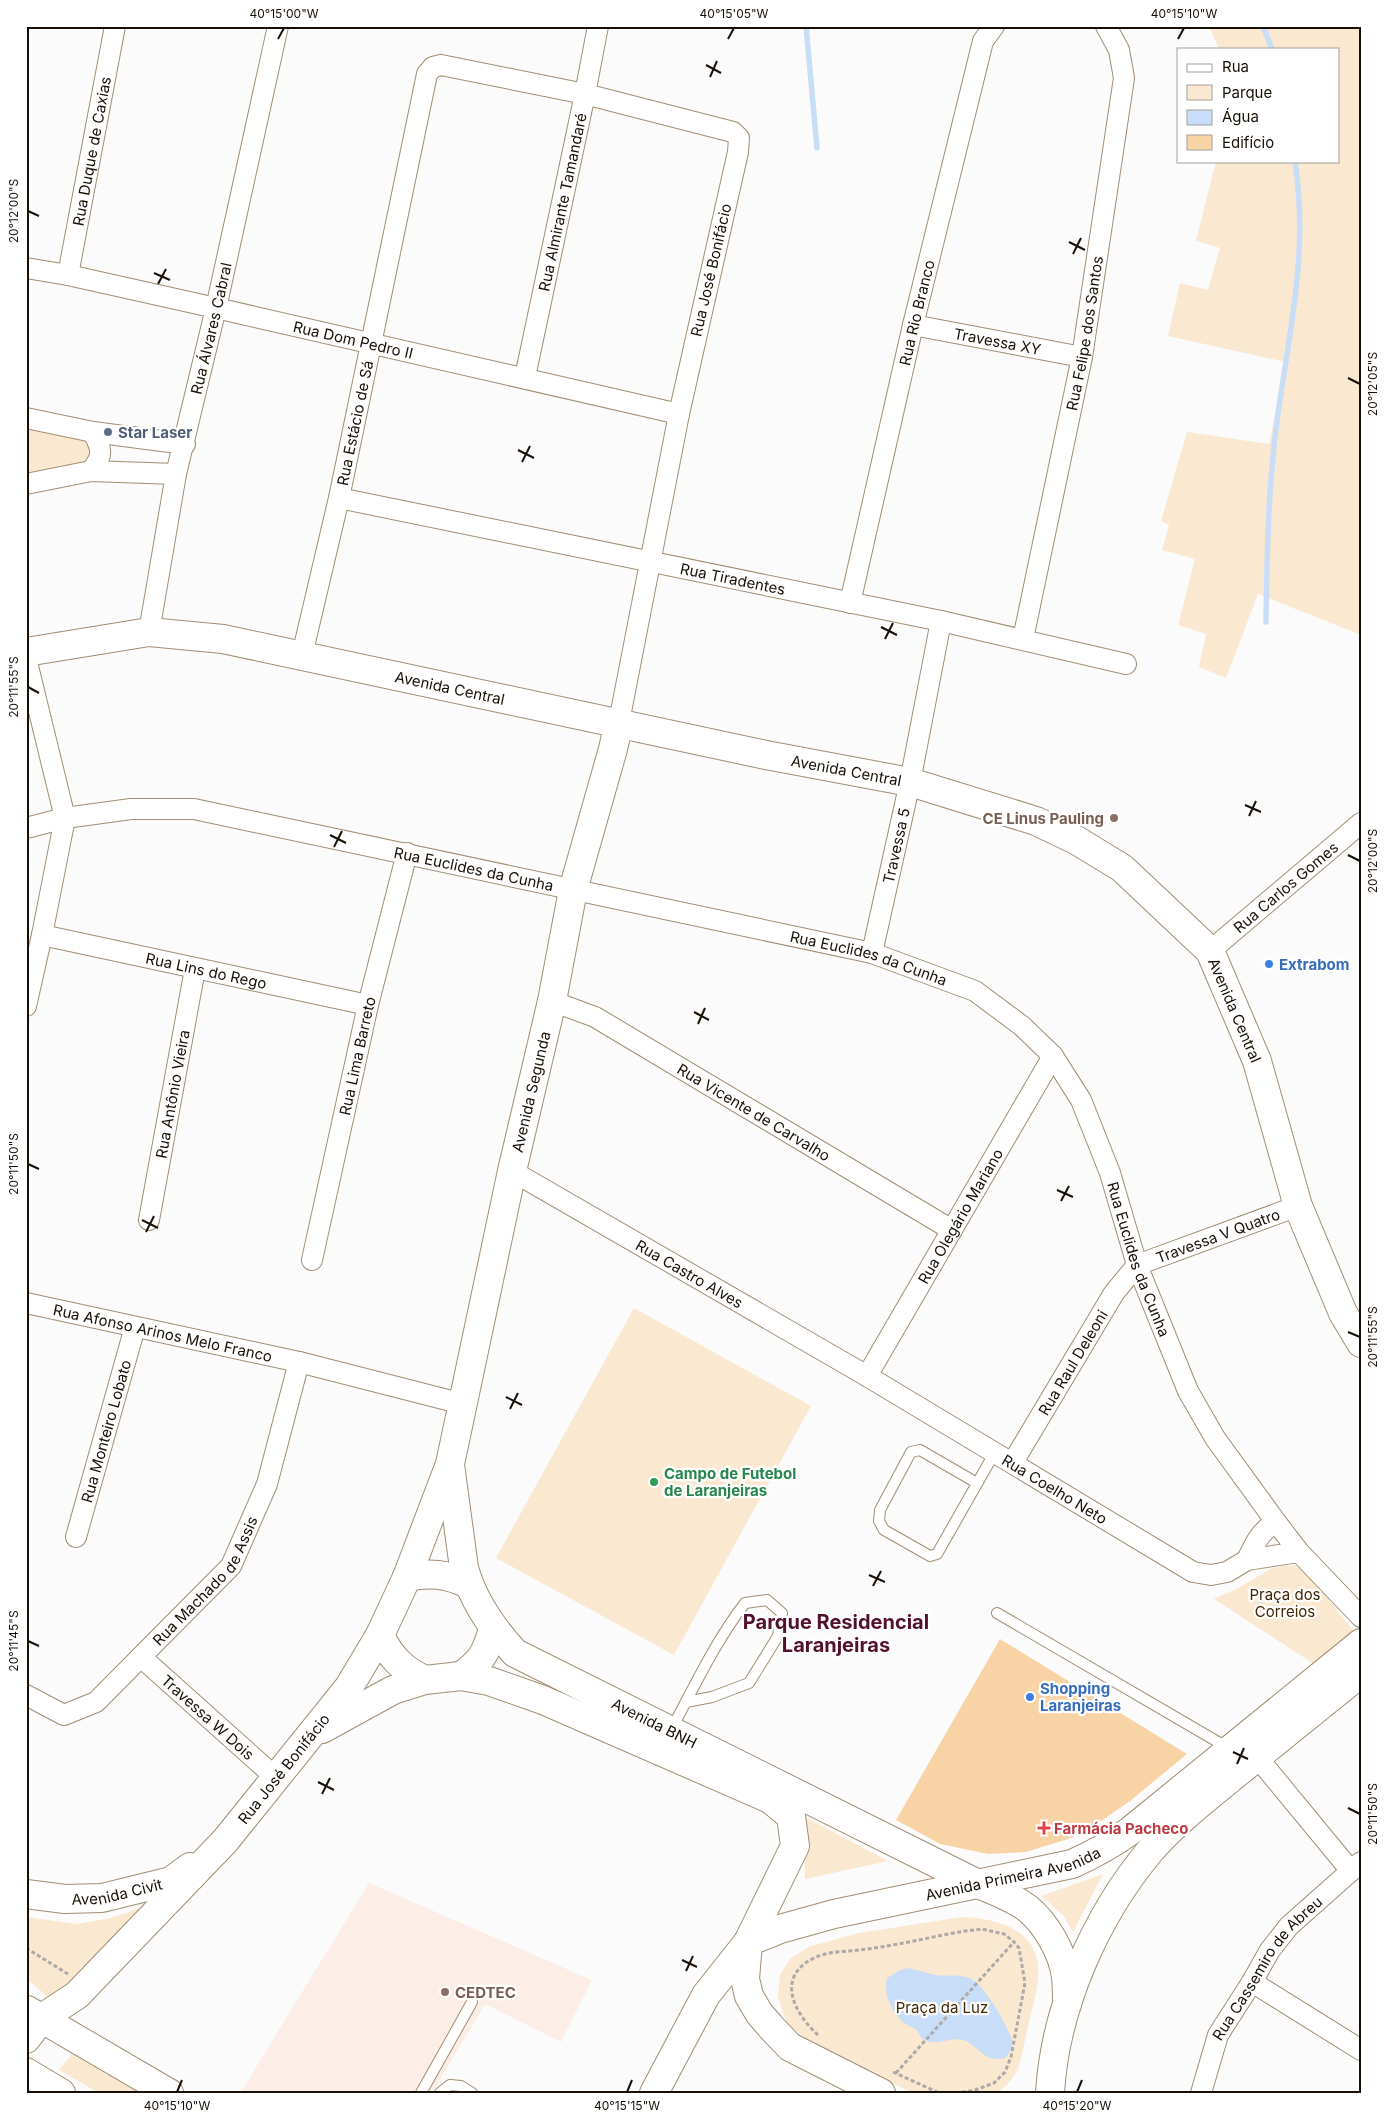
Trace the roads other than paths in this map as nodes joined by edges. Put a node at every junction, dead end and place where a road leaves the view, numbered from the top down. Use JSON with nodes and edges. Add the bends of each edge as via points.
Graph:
{"nodes":[{"id":1,"x":116,"y":26,"type":"edge"},
{"id":2,"x":278,"y":26,"type":"edge"},
{"id":3,"x":598,"y":26,"type":"edge"},
{"id":4,"x":994,"y":26,"type":"edge"},
{"id":5,"x":1106,"y":26,"type":"edge"},
{"id":6,"x":427,"y":74,"type":"joint"},
{"id":7,"x":585,"y":94,"type":"junction"},
{"id":8,"x":26,"y":268,"type":"edge"},
{"id":9,"x":68,"y":275,"type":"junction"},
{"id":10,"x":216,"y":308,"type":"junction"},
{"id":11,"x":913,"y":325,"type":"junction"},
{"id":12,"x":370,"y":344,"type":"junction"},
{"id":13,"x":1082,"y":357,"type":"junction"},
{"id":14,"x":524,"y":378,"type":"junction"},
{"id":15,"x":679,"y":414,"type":"junction"},
{"id":16,"x":26,"y":418,"type":"edge"},
{"id":17,"x":92,"y":432,"type":"junction"},
{"id":18,"x":185,"y":444,"type":"junction"},
{"id":19,"x":91,"y":471,"type":"junction"},
{"id":20,"x":176,"y":474,"type":"junction"},
{"id":21,"x":26,"y":484,"type":"edge"},
{"id":22,"x":338,"y":498,"type":"junction"},
{"id":23,"x":649,"y":561,"type":"junction"},
{"id":24,"x":850,"y":603,"type":"junction"},
{"id":25,"x":941,"y":621,"type":"junction"},
{"id":26,"x":149,"y":632,"type":"junction"},
{"id":27,"x":1023,"y":639,"type":"junction"},
{"id":28,"x":26,"y":652,"type":"edge"},
{"id":29,"x":302,"y":655,"type":"junction"},
{"id":30,"x":26,"y":658,"type":"edge"},
{"id":31,"x":1126,"y":664,"type":"dead end"},
{"id":32,"x":619,"y":722,"type":"junction"},
{"id":33,"x":910,"y":782,"type":"junction"},
{"id":34,"x":65,"y":818,"type":"junction"},
{"id":35,"x":1361,"y":823,"type":"edge"},
{"id":36,"x":26,"y":828,"type":"edge"},
{"id":37,"x":407,"y":853,"type":"junction"},
{"id":38,"x":573,"y":890,"type":"junction"},
{"id":39,"x":42,"y":935,"type":"junction"},
{"id":40,"x":1210,"y":951,"type":"junction"},
{"id":41,"x":872,"y":953,"type":"junction"},
{"id":42,"x":195,"y":969,"type":"junction"},
{"id":43,"x":552,"y":1001,"type":"junction"},
{"id":44,"x":368,"y":1005,"type":"junction"},
{"id":45,"x":26,"y":1006,"type":"edge"},
{"id":46,"x":1053,"y":1056,"type":"junction"},
{"id":47,"x":512,"y":1171,"type":"junction"},
{"id":48,"x":1298,"y":1206,"type":"junction"},
{"id":49,"x":149,"y":1220,"type":"dead end"},
{"id":50,"x":952,"y":1230,"type":"junction"},
{"id":51,"x":312,"y":1260,"type":"dead end"},
{"id":52,"x":1137,"y":1265,"type":"junction"},
{"id":53,"x":26,"y":1302,"type":"edge"},
{"id":54,"x":136,"y":1326,"type":"junction"},
{"id":55,"x":1361,"y":1343,"type":"edge"},
{"id":56,"x":299,"y":1362,"type":"junction"},
{"id":57,"x":867,"y":1376,"type":"junction"},
{"id":58,"x":463,"y":1404,"type":"junction"},
{"id":59,"x":995,"y":1452,"type":"junction"},
{"id":60,"x":1012,"y":1462,"type":"junction"},
{"id":61,"x":450,"y":1464,"type":"junction"},
{"id":62,"x":977,"y":1483,"type":"junction"},
{"id":63,"x":1276,"y":1522,"type":"junction"},
{"id":64,"x":76,"y":1537,"type":"dead end"},
{"id":65,"x":1300,"y":1552,"type":"junction"},
{"id":66,"x":1247,"y":1560,"type":"junction"},
{"id":67,"x":406,"y":1577,"type":"junction"},
{"id":68,"x":468,"y":1584,"type":"junction"},
{"id":69,"x":997,"y":1614,"type":"dead end"},
{"id":70,"x":1361,"y":1617,"type":"edge"},
{"id":71,"x":493,"y":1629,"type":"junction"},
{"id":72,"x":380,"y":1635,"type":"junction"},
{"id":73,"x":1361,"y":1643,"type":"edge"},
{"id":74,"x":141,"y":1657,"type":"junction"},
{"id":75,"x":1361,"y":1673,"type":"edge"},
{"id":76,"x":462,"y":1676,"type":"junction"},
{"id":77,"x":425,"y":1680,"type":"junction"},
{"id":78,"x":26,"y":1695,"type":"edge"},
{"id":79,"x":686,"y":1702,"type":"junction"},
{"id":80,"x":670,"y":1731,"type":"junction"},
{"id":81,"x":311,"y":1735,"type":"junction"},
{"id":82,"x":1231,"y":1749,"type":"junction"},
{"id":83,"x":1257,"y":1757,"type":"junction"},
{"id":84,"x":276,"y":1777,"type":"junction"},
{"id":85,"x":225,"y":1841,"type":"junction"},
{"id":86,"x":1356,"y":1867,"type":"edge"},
{"id":87,"x":978,"y":1884,"type":"junction"},
{"id":88,"x":26,"y":1894,"type":"edge"},
{"id":89,"x":748,"y":1942,"type":"junction"},
{"id":90,"x":1252,"y":1982,"type":"junction"},
{"id":91,"x":472,"y":2002,"type":"dead end"},
{"id":92,"x":1067,"y":2004,"type":"junction"},
{"id":93,"x":31,"y":2022,"type":"edge"},
{"id":94,"x":1361,"y":2050,"type":"edge"},
{"id":95,"x":26,"y":2072,"type":"edge"},
{"id":96,"x":888,"y":2078,"type":"edge"},
{"id":97,"x":1046,"y":2087,"type":"edge"},
{"id":98,"x":61,"y":2093,"type":"edge"},
{"id":99,"x":168,"y":2093,"type":"edge"},
{"id":100,"x":421,"y":2093,"type":"edge"},
{"id":101,"x":440,"y":2093,"type":"edge"},
{"id":102,"x":472,"y":2093,"type":"edge"},
{"id":103,"x":654,"y":2093,"type":"edge"},
{"id":104,"x":1201,"y":2093,"type":"edge"}],
"edges":[{"from":1,"to":9,"type":"street","name":"Rua Duque de Caxias"},
{"from":2,"to":10,"type":"street","name":"Rua Álvares Cabral"},
{"from":3,"to":7,"type":"street","name":"Rua Almirante Tamandaré"},
{"from":4,"to":11,"type":"street","name":"Rua Rio Branco","via":[[983,41]]},
{"from":5,"to":13,"type":"street","name":"Rua Felipe dos Santos","via":[[1119,50],[1124,78]]},
{"from":6,"to":7,"type":"street","name":"Rua José Bonifácio","via":[[433,67],[441,65]]},
{"from":6,"to":12,"type":"street","name":"Rua Estácio de Sá"},
{"from":7,"to":14,"type":"street","name":"Rua Almirante Tamandaré"},
{"from":7,"to":15,"type":"street","name":"Rua José Bonifácio","via":[[733,132],[739,138]]},
{"from":8,"to":9,"type":"street","name":"Rua Dom Pedro II"},
{"from":9,"to":10,"type":"street","name":"Rua Dom Pedro II"},
{"from":10,"to":12,"type":"street","name":"Rua Dom Pedro II"},
{"from":10,"to":18,"type":"street","name":"Rua Álvares Cabral"},
{"from":11,"to":13,"type":"street","name":"Travessa XY"},
{"from":11,"to":24,"type":"street","name":"Rua Rio Branco"},
{"from":12,"to":14,"type":"street","name":"Rua Dom Pedro II"},
{"from":12,"to":22,"type":"street","name":"Rua Estácio de Sá"},
{"from":13,"to":27,"type":"street","name":"Rua Felipe dos Santos"},
{"from":14,"to":15,"type":"street","name":"Rua Dom Pedro II"},
{"from":15,"to":23,"type":"street","name":"Rua José Bonifácio"},
{"from":16,"to":17,"type":"street"},
{"from":17,"to":18,"type":"street"},
{"from":17,"to":19,"type":"street","via":[[101,454]]},
{"from":18,"to":20,"type":"street","name":"Rua Álvares Cabral"},
{"from":19,"to":20,"type":"street"},
{"from":19,"to":21,"type":"street"},
{"from":20,"to":26,"type":"street","name":"Rua Álvares Cabral"},
{"from":22,"to":23,"type":"street","name":"Rua Tiradentes"},
{"from":22,"to":29,"type":"street","name":"Rua Estácio de Sá"},
{"from":23,"to":24,"type":"street","name":"Rua Tiradentes"},
{"from":23,"to":32,"type":"street","name":"Rua José Bonifácio"},
{"from":24,"to":25,"type":"street","name":"Rua Tiradentes"},
{"from":25,"to":27,"type":"street","name":"Rua Tiradentes"},
{"from":25,"to":33,"type":"street","name":"Travessa 5"},
{"from":26,"to":28,"type":"street","name":"Avenida Central"},
{"from":26,"to":29,"type":"street","name":"Avenida Central","via":[[223,639]]},
{"from":27,"to":31,"type":"street","name":"Rua Tiradentes"},
{"from":29,"to":32,"type":"street","name":"Avenida Central"},
{"from":30,"to":34,"type":"street"},
{"from":32,"to":33,"type":"street","name":"Avenida Central","via":[[766,755]]},
{"from":32,"to":38,"type":"street","name":"Avenida Segunda"},
{"from":33,"to":40,"type":"street","name":"Avenida Central","via":[[1036,821],[1076,840],[1122,868]]},
{"from":33,"to":41,"type":"street","name":"Travessa 5"},
{"from":34,"to":36,"type":"street","name":"Rua Euclides da Cunha"},
{"from":34,"to":37,"type":"street","name":"Rua Euclides da Cunha","via":[[131,809],[194,809]]},
{"from":34,"to":39,"type":"street"},
{"from":35,"to":40,"type":"street","name":"Rua Carlos Gomes"},
{"from":37,"to":38,"type":"street","name":"Rua Euclides da Cunha"},
{"from":37,"to":44,"type":"street","name":"Rua Lima Barreto"},
{"from":38,"to":41,"type":"street","name":"Rua Euclides da Cunha"},
{"from":38,"to":43,"type":"street","name":"Avenida Segunda"},
{"from":39,"to":42,"type":"street","name":"Rua Lins do Rego"},
{"from":39,"to":45,"type":"street"},
{"from":40,"to":48,"type":"street","name":"Avenida Central","via":[[1257,1061]]},
{"from":41,"to":46,"type":"street","name":"Rua Euclides da Cunha","via":[[975,991],[1022,1026]]},
{"from":42,"to":44,"type":"street","name":"Rua Lins do Rego"},
{"from":42,"to":49,"type":"street","name":"Rua Antônio Vieira"},
{"from":43,"to":47,"type":"street","name":"Avenida Segunda"},
{"from":43,"to":50,"type":"street","name":"Rua Vicente de Carvalho","via":[[596,1017]]},
{"from":44,"to":51,"type":"street","name":"Rua Lima Barreto"},
{"from":46,"to":50,"type":"street","name":"Rua Olegário Mariano"},
{"from":46,"to":52,"type":"street","name":"Rua Euclides da Cunha","via":[[1081,1100],[1107,1164]]},
{"from":47,"to":57,"type":"street","name":"Rua Castro Alves"},
{"from":47,"to":58,"type":"street","name":"Avenida Segunda"},
{"from":48,"to":52,"type":"street","name":"Travessa V Quatro"},
{"from":48,"to":55,"type":"street","name":"Avenida Central","via":[[1342,1313]]},
{"from":50,"to":57,"type":"street","name":"Rua Olegário Mariano"},
{"from":52,"to":60,"type":"street","name":"Rua Raul Deleoni","via":[[1114,1293]]},
{"from":52,"to":63,"type":"street","name":"Rua Euclides da Cunha","via":[[1188,1392],[1215,1438]]},
{"from":53,"to":54,"type":"street","name":"Rua Afonso Arinos Melo Franco"},
{"from":54,"to":56,"type":"street","name":"Rua Afonso Arinos Melo Franco"},
{"from":54,"to":64,"type":"street","name":"Rua Monteiro Lobato"},
{"from":56,"to":58,"type":"street","name":"Rua Afonso Arinos Melo Franco"},
{"from":56,"to":74,"type":"street","name":"Rua Machado de Assis","via":[[267,1484],[231,1566]]},
{"from":57,"to":59,"type":"street","name":"Rua Coelho Neto"},
{"from":58,"to":61,"type":"street","name":"Avenida Segunda"},
{"from":59,"to":60,"type":"street","name":"Rua Coelho Neto"},
{"from":59,"to":62,"type":"lane"},
{"from":60,"to":66,"type":"street","name":"Rua Coelho Neto","via":[[1193,1572],[1211,1575],[1228,1572]]},
{"from":61,"to":67,"type":"street","name":"Rua José Bonifácio"},
{"from":61,"to":68,"type":"street","name":"Avenida BNH"},
{"from":62,"to":62,"type":"lane","via":[[937,1554],[930,1556],[884,1530],[879,1521],[880,1510],[911,1452],[920,1450]]},
{"from":63,"to":65,"type":"street","name":"Rua Euclides da Cunha"},
{"from":63,"to":66,"type":"street","via":[[1261,1533]]},
{"from":65,"to":66,"type":"street","name":"Rua Coelho Neto"},
{"from":65,"to":70,"type":"street","name":"Rua Euclides da Cunha"},
{"from":67,"to":68,"type":"street","via":[[432,1573],[451,1576]]},
{"from":67,"to":72,"type":"street","name":"Rua José Bonifácio"},
{"from":68,"to":71,"type":"street","name":"Avenida BNH"},
{"from":69,"to":82,"type":"lane"},
{"from":71,"to":76,"type":"street","via":[[485,1654]]},
{"from":71,"to":80,"type":"street","name":"Avenida BNH","via":[[515,1653]]},
{"from":72,"to":77,"type":"street","via":[[387,1652],[412,1674]]},
{"from":72,"to":81,"type":"street","name":"Rua José Bonifácio","via":[[349,1687]]},
{"from":73,"to":82,"type":"street","name":"Avenida Primeira Avenida"},
{"from":74,"to":78,"type":"street","name":"Rua Machado de Assis","via":[[96,1702],[64,1715]]},
{"from":74,"to":84,"type":"street","name":"Travessa W Dois"},
{"from":75,"to":83,"type":"street"},
{"from":76,"to":77,"type":"street","name":"Avenida BNH"},
{"from":76,"to":89,"type":"street","name":"Avenida BNH","via":[[489,1681],[543,1700],[770,1799],[791,1816],[794,1846]]},
{"from":77,"to":81,"type":"street","name":"Avenida BNH","via":[[393,1690]]},
{"from":79,"to":79,"type":"lane","via":[[728,1624],[745,1603],[767,1600],[782,1613],[778,1636],[749,1683],[712,1697]]},
{"from":79,"to":80,"type":"lane"},
{"from":80,"to":87,"type":"street","name":"Avenida BNH"},
{"from":81,"to":84,"type":"street","name":"Rua José Bonifácio"},
{"from":82,"to":87,"type":"street","name":"Avenida Primeira Avenida","via":[[1110,1846],[1072,1864]]},
{"from":83,"to":86,"type":"street"},
{"from":83,"to":92,"type":"street","via":[[1171,1829],[1130,1877],[1089,1948]]},
{"from":84,"to":85,"type":"street","name":"Rua José Bonifácio"},
{"from":85,"to":88,"type":"street","name":"Avenida Civit","via":[[171,1880],[134,1891],[102,1898],[65,1899]]},
{"from":85,"to":93,"type":"street","name":"Rua José Bonifácio","via":[[77,1995]]},
{"from":86,"to":90,"type":"street","name":"Rua Cassemiro de Abreu","via":[[1289,1926],[1270,1950]]},
{"from":87,"to":89,"type":"street","name":"Avenida Primeira Avenida","via":[[808,1920]]},
{"from":87,"to":92,"type":"street","name":"Avenida BNH","via":[[1028,1908],[1046,1929],[1059,1953],[1066,1976]]},
{"from":89,"to":96,"type":"street","via":[[745,1979],[749,1996],[758,2013],[790,2047]]},
{"from":89,"to":103,"type":"street","via":[[706,1995]]},
{"from":90,"to":94,"type":"street"},
{"from":90,"to":104,"type":"street","name":"Rua Cassemiro de Abreu","via":[[1218,2035]]},
{"from":91,"to":100,"type":"lane"},
{"from":92,"to":97,"type":"street"},
{"from":93,"to":99,"type":"street"},
{"from":95,"to":98,"type":"street"},
{"from":101,"to":102,"type":"lane","via":[[450,2085],[461,2086]]}]}
